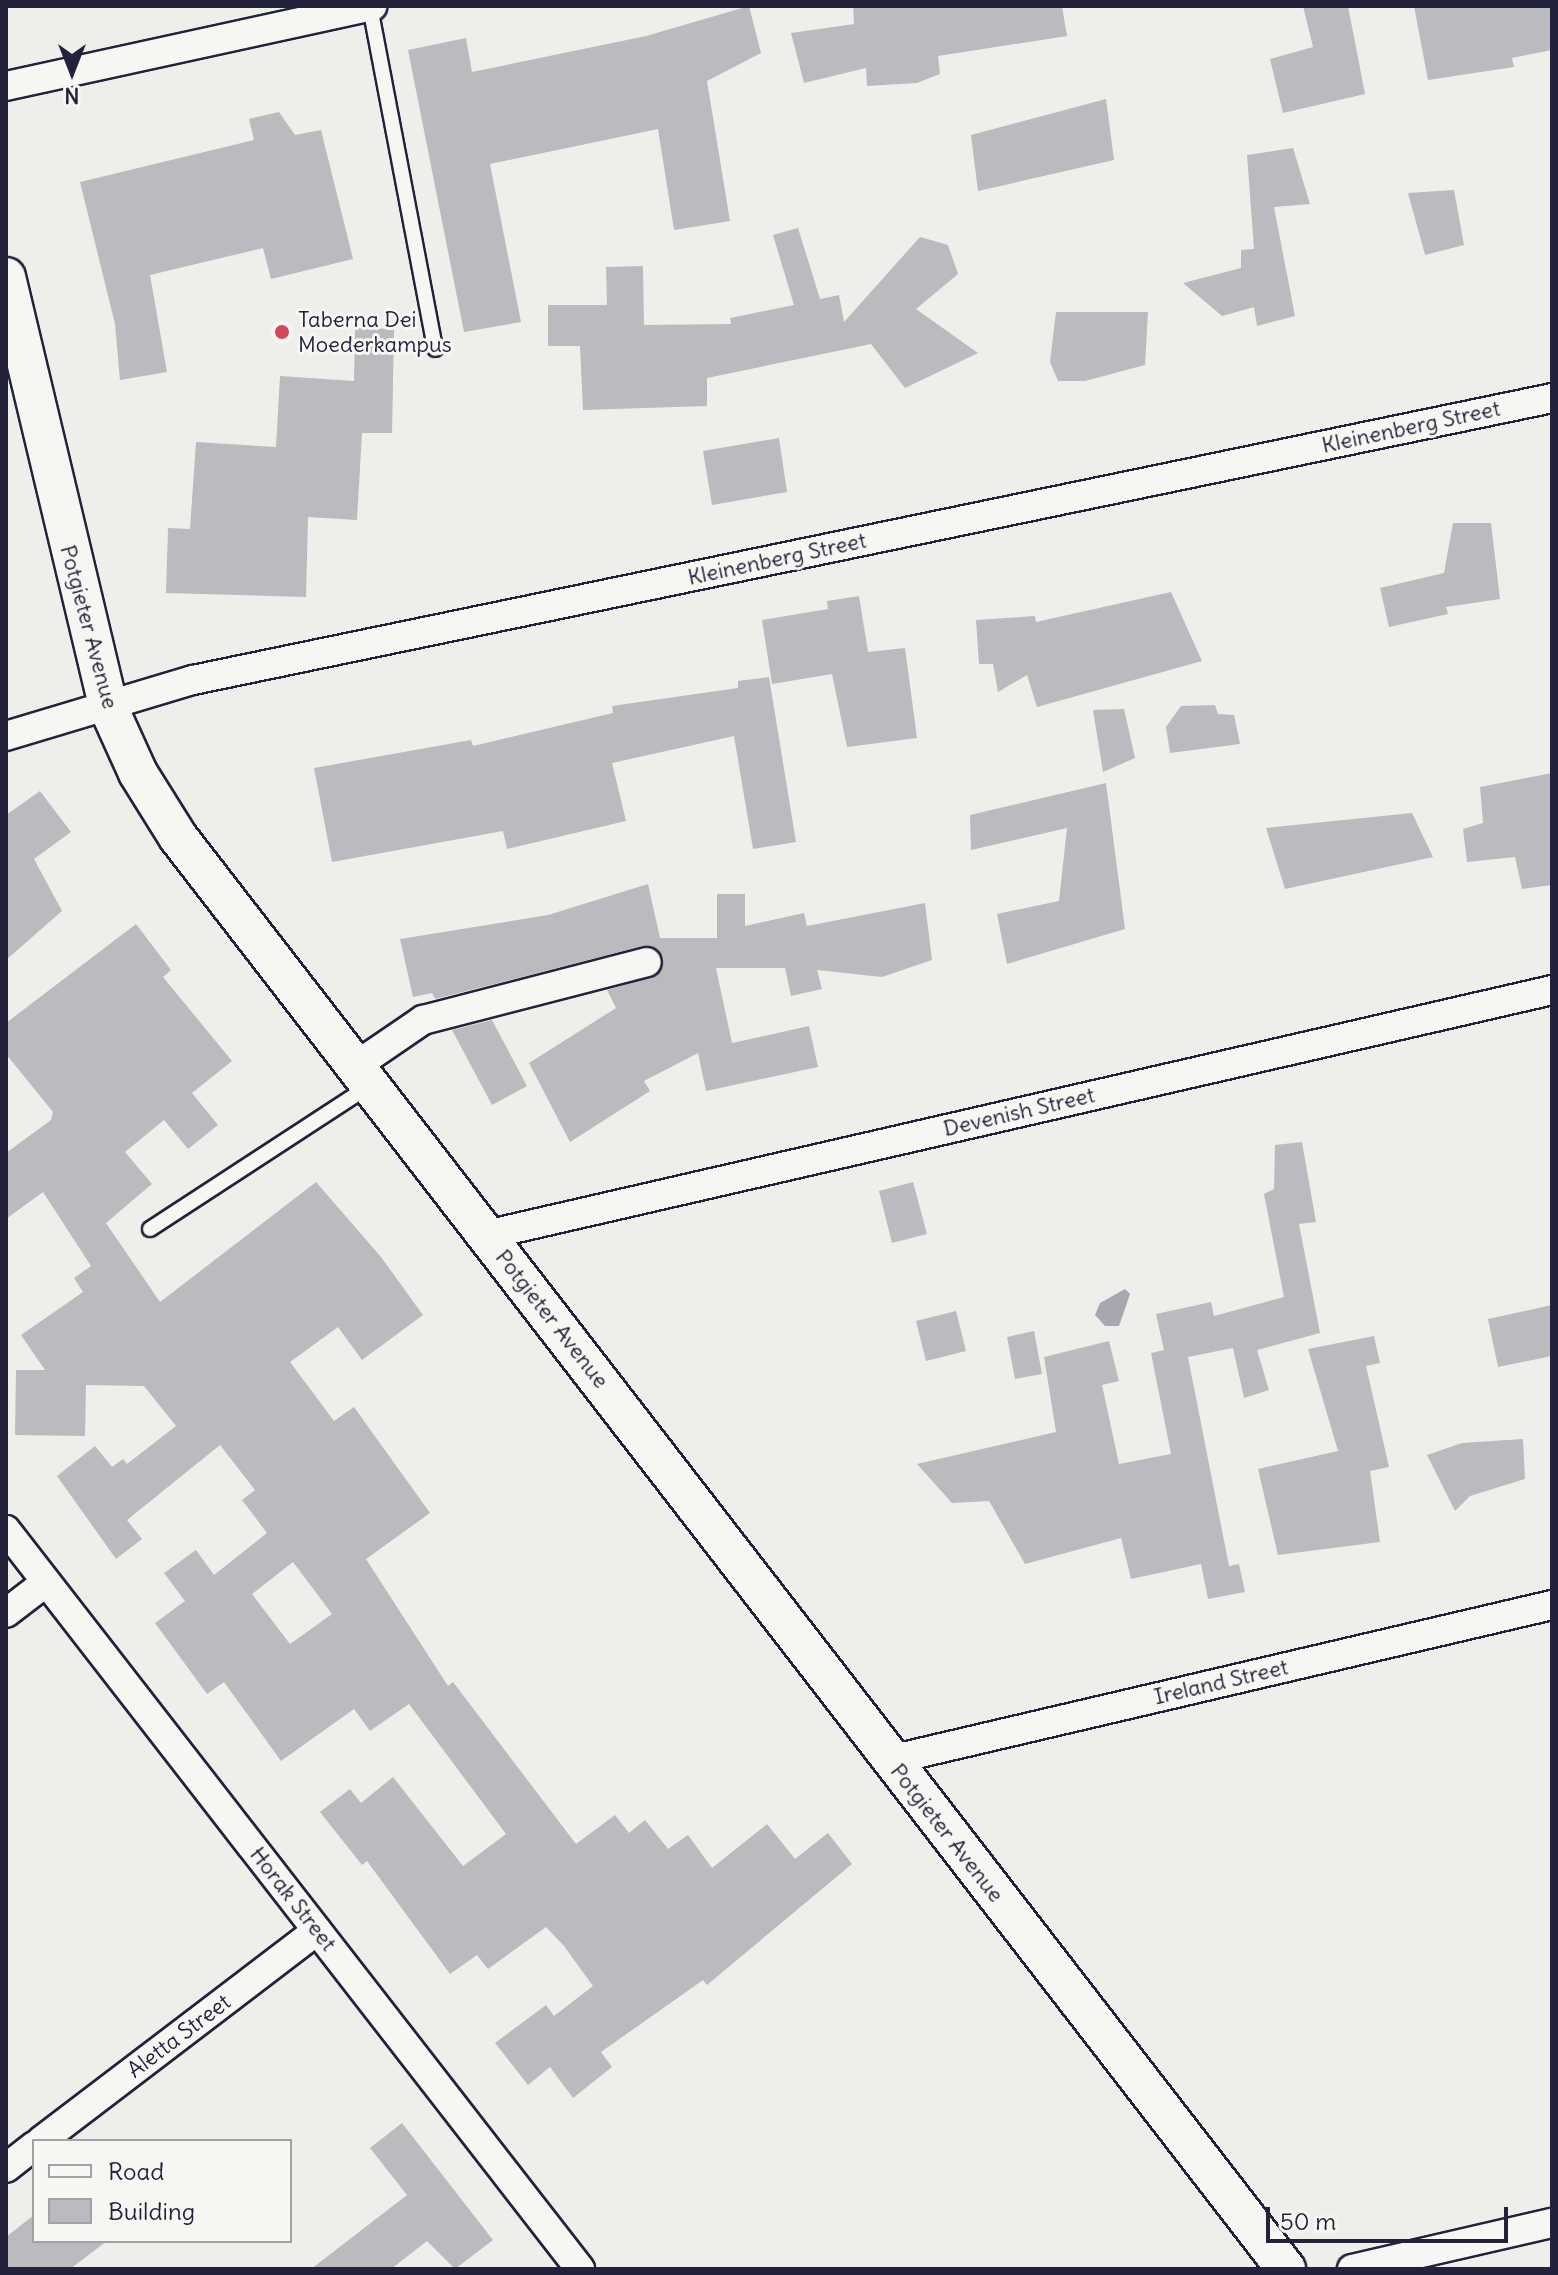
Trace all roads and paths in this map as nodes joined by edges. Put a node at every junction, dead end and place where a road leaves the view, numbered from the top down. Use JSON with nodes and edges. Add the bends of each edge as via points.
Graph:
{"nodes":[{"id":1,"x":371,"y":6,"type":"edge"},
{"id":2,"x":6,"y":86,"type":"edge"},
{"id":3,"x":6,"y":277,"type":"edge"},
{"id":4,"x":435,"y":349,"type":"dead end"},
{"id":5,"x":1552,"y":398,"type":"edge"},
{"id":6,"x":109,"y":709,"type":"junction"},
{"id":7,"x":6,"y":736,"type":"edge"},
{"id":8,"x":647,"y":962,"type":"dead end"},
{"id":9,"x":1552,"y":990,"type":"edge"},
{"id":10,"x":364,"y":1075,"type":"junction"},
{"id":11,"x":150,"y":1229,"type":"dead end"},
{"id":12,"x":486,"y":1235,"type":"junction"},
{"id":13,"x":6,"y":1530,"type":"edge"},
{"id":14,"x":45,"y":1583,"type":"junction"},
{"id":15,"x":1552,"y":1605,"type":"edge"},
{"id":16,"x":6,"y":1613,"type":"edge"},
{"id":17,"x":890,"y":1760,"type":"junction"},
{"id":18,"x":317,"y":1931,"type":"junction"},
{"id":19,"x":44,"y":2139,"type":"edge"},
{"id":20,"x":32,"y":2148,"type":"edge"},
{"id":21,"x":6,"y":2168,"type":"edge"},
{"id":22,"x":1552,"y":2223,"type":"edge"},
{"id":23,"x":565,"y":2264,"type":"edge"},
{"id":24,"x":1286,"y":2269,"type":"edge"},
{"id":25,"x":1352,"y":2269,"type":"edge"}],
"edges":[{"from":1,"to":2,"type":"street"},
{"from":1,"to":4,"type":"lane"},
{"from":3,"to":6,"type":"street","name":"Potgieter Avenue"},
{"from":5,"to":6,"type":"street","name":"Kleinenberg Street","via":[[193,680]]},
{"from":6,"to":7,"type":"street","name":"Kleinenberg Street"},
{"from":6,"to":10,"type":"street","name":"Potgieter Avenue","via":[[138,773],[178,837]]},
{"from":8,"to":10,"type":"street","via":[[423,1020]]},
{"from":9,"to":12,"type":"street","name":"Devenish Street"},
{"from":10,"to":11,"type":"lane"},
{"from":10,"to":12,"type":"street","name":"Potgieter Avenue"},
{"from":12,"to":17,"type":"street","name":"Potgieter Avenue"},
{"from":13,"to":14,"type":"street","name":"Horak Street"},
{"from":14,"to":16,"type":"street"},
{"from":14,"to":18,"type":"street","name":"Horak Street"},
{"from":15,"to":17,"type":"street","name":"Ireland Street"},
{"from":17,"to":24,"type":"street","name":"Potgieter Avenue"},
{"from":18,"to":19,"type":"street","name":"Aletta Street"},
{"from":18,"to":23,"type":"street","name":"Horak Street"},
{"from":20,"to":21,"type":"street"},
{"from":22,"to":25,"type":"street"}]}
